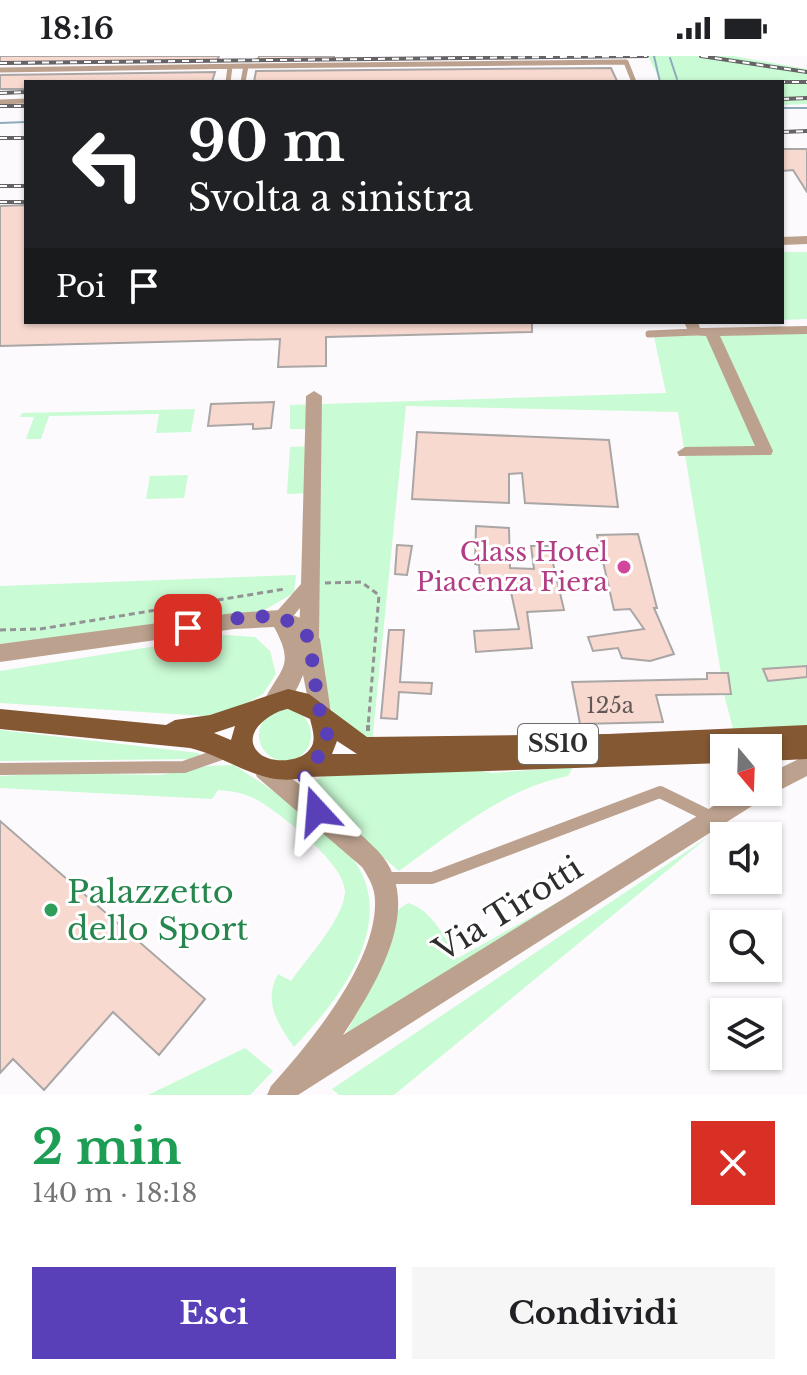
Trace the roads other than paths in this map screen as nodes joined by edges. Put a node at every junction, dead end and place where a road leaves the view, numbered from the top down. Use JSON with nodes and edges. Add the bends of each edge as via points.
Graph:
{"nodes":[{"id":1,"x":635,"y":57,"type":"edge"},
{"id":2,"x":626,"y":62,"type":"junction"},
{"id":3,"x":246,"y":66,"type":"junction"},
{"id":4,"x":230,"y":67,"type":"junction"},
{"id":5,"x":0,"y":70,"type":"edge"},
{"id":6,"x":228,"y":80,"type":"edge"},
{"id":7,"x":243,"y":80,"type":"edge"},
{"id":8,"x":633,"y":80,"type":"edge"},
{"id":9,"x":24,"y":101,"type":"edge"},
{"id":10,"x":0,"y":102,"type":"edge"},
{"id":11,"x":807,"y":240,"type":"edge"},
{"id":12,"x":784,"y":241,"type":"edge"},
{"id":13,"x":699,"y":329,"type":"edge"},
{"id":14,"x":807,"y":330,"type":"edge"},
{"id":15,"x":649,"y":334,"type":"dead end"},
{"id":16,"x":314,"y":396,"type":"dead end"},
{"id":17,"x":685,"y":452,"type":"dead end"},
{"id":18,"x":311,"y":585,"type":"junction"},
{"id":19,"x":280,"y":618,"type":"junction"},
{"id":20,"x":309,"y":639,"type":"junction"},
{"id":21,"x":0,"y":653,"type":"edge"},
{"id":22,"x":269,"y":704,"type":"junction"},
{"id":23,"x":320,"y":713,"type":"junction"},
{"id":24,"x":0,"y":719,"type":"edge"},
{"id":25,"x":135,"y":731,"type":"junction"},
{"id":26,"x":807,"y":735,"type":"edge"},
{"id":27,"x":807,"y":749,"type":"edge"},
{"id":28,"x":231,"y":750,"type":"junction"},
{"id":29,"x":782,"y":750,"type":"edge"},
{"id":30,"x":710,"y":754,"type":"edge"},
{"id":31,"x":807,"y":765,"type":"edge"},
{"id":32,"x":259,"y":766,"type":"junction"},
{"id":33,"x":307,"y":766,"type":"junction"},
{"id":34,"x":0,"y":769,"type":"edge"},
{"id":35,"x":782,"y":778,"type":"edge"},
{"id":36,"x":733,"y":806,"type":"edge"},
{"id":37,"x":317,"y":811,"type":"junction"},
{"id":38,"x":714,"y":818,"type":"junction"},
{"id":39,"x":382,"y":878,"type":"junction"},
{"id":40,"x":295,"y":1090,"type":"edge"}],
"edges":[{"from":1,"to":2,"type":"lane"},
{"from":2,"to":3,"type":"lane"},
{"from":2,"to":8,"type":"lane"},
{"from":3,"to":4,"type":"lane"},
{"from":3,"to":7,"type":"lane"},
{"from":4,"to":5,"type":"lane"},
{"from":4,"to":6,"type":"lane"},
{"from":9,"to":10,"type":"lane"},
{"from":11,"to":12,"type":"street"},
{"from":13,"to":14,"type":"street"},
{"from":13,"to":15,"type":"lane"},
{"from":13,"to":17,"type":"street","via":[[765,451]]},
{"from":16,"to":18,"type":"street"},
{"from":18,"to":19,"type":"street"},
{"from":18,"to":20,"type":"street"},
{"from":19,"to":20,"type":"street","via":[[301,627]]},
{"from":19,"to":21,"type":"street"},
{"from":19,"to":22,"type":"street","via":[[298,662],[290,682]]},
{"from":20,"to":23,"type":"street"},
{"from":22,"to":23,"type":"main road","via":[[301,701]]},
{"from":22,"to":25,"type":"main road","via":[[210,725]]},
{"from":22,"to":32,"type":"main road","via":[[245,727],[246,752]]},
{"from":23,"to":26,"type":"main road","number":"SS10","via":[[367,747]]},
{"from":23,"to":33,"type":"main road","via":[[326,725],[324,746]]},
{"from":24,"to":25,"type":"main road"},
{"from":25,"to":28,"type":"main road"},
{"from":27,"to":29,"type":"main road"},
{"from":28,"to":32,"type":"main road"},
{"from":28,"to":34,"type":"lane","via":[[184,767]]},
{"from":30,"to":33,"type":"main road","number":"SS10"},
{"from":31,"to":35,"type":"street"},
{"from":32,"to":33,"type":"main road","via":[[279,773]]},
{"from":32,"to":37,"type":"street"},
{"from":33,"to":37,"type":"street","via":[[305,790]]},
{"from":36,"to":38,"type":"street","name":"Via Tirotti"},
{"from":37,"to":39,"type":"street","via":[[370,859]]},
{"from":38,"to":39,"type":"lane","via":[[660,792],[432,878]]},
{"from":38,"to":40,"type":"street","name":"Via Tirotti"},
{"from":39,"to":40,"type":"street","name":"Via Tirotti","via":[[385,926],[348,1008]]}]}
